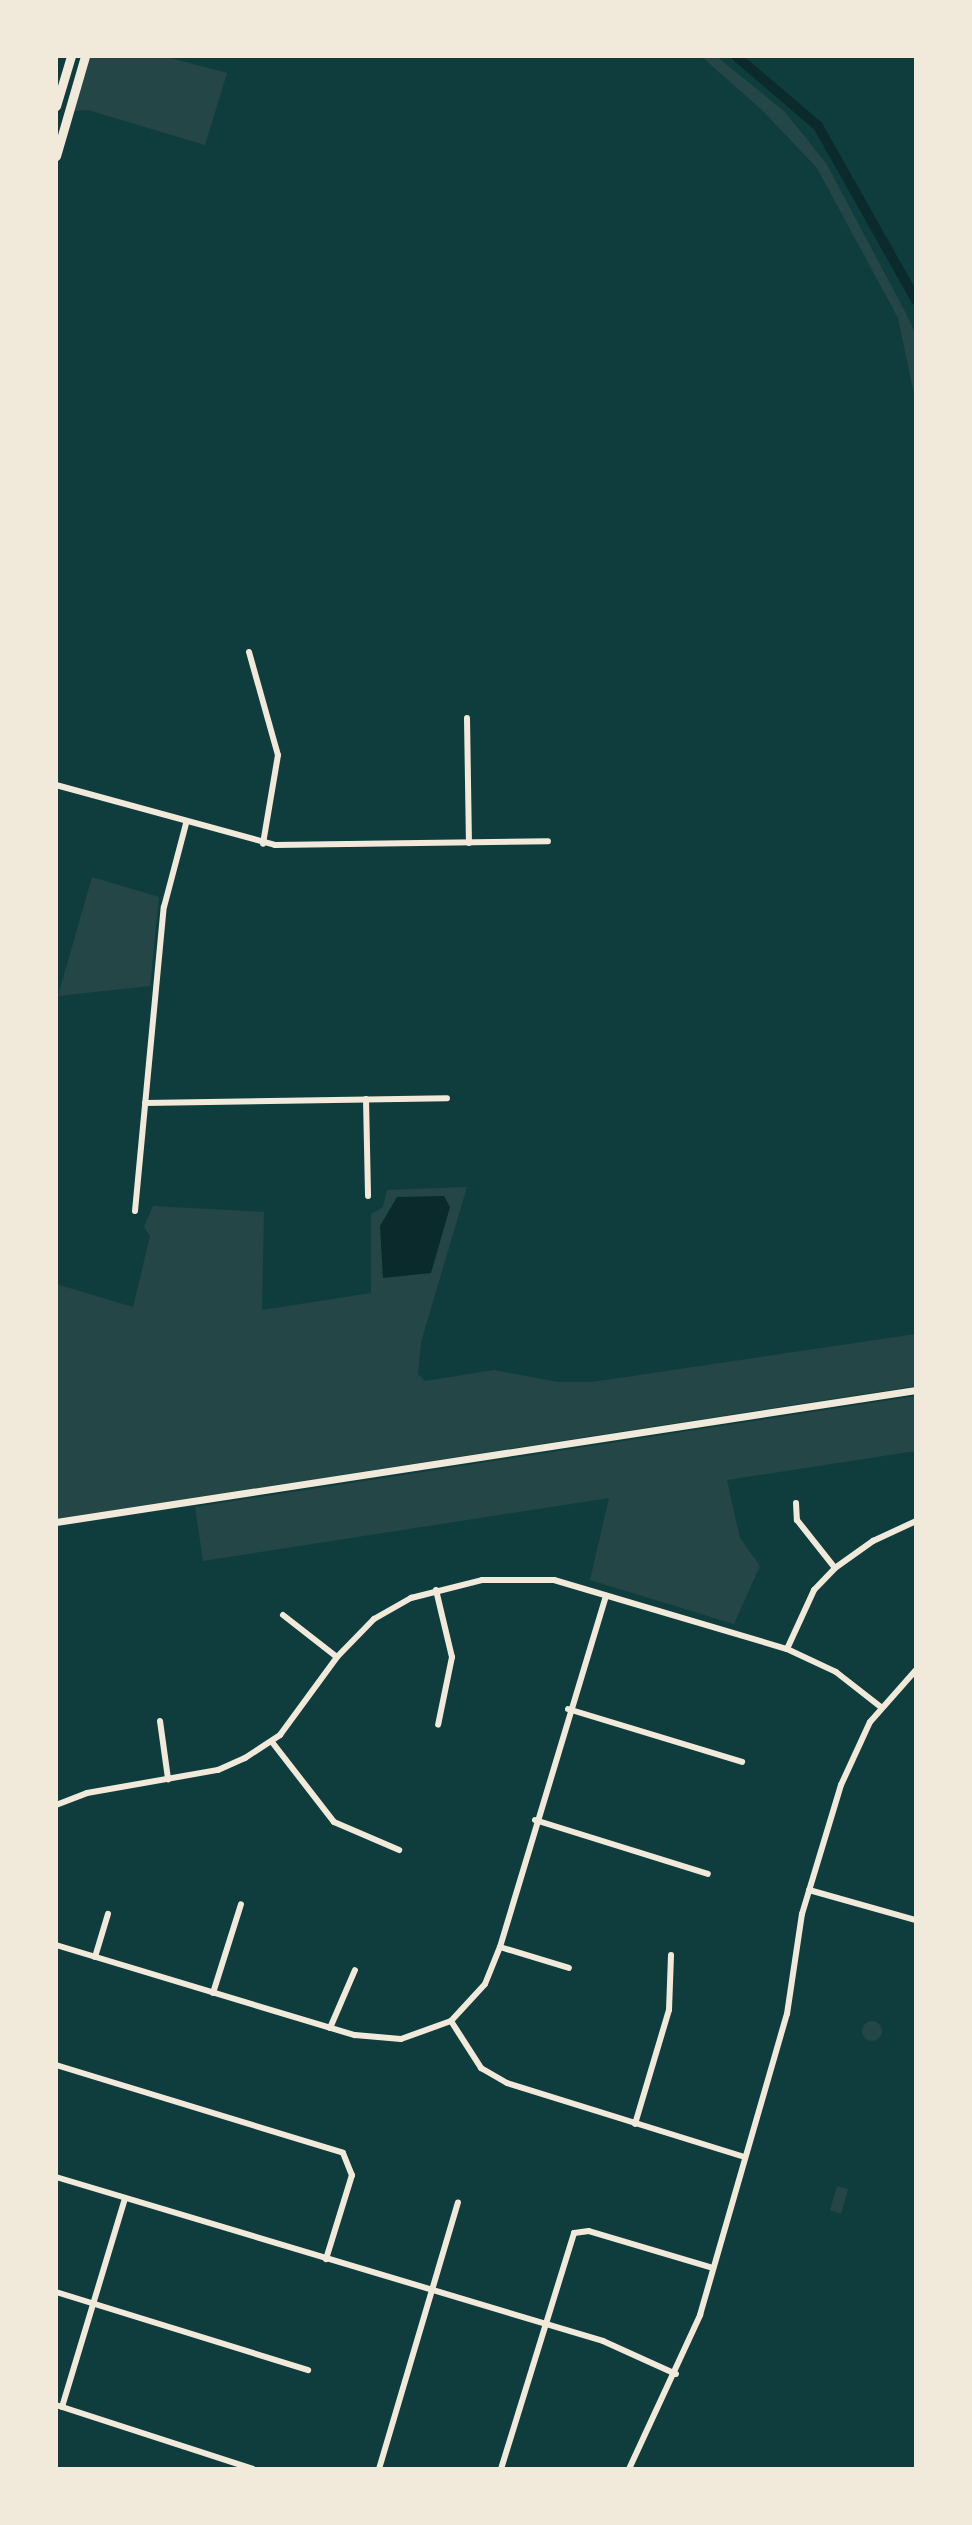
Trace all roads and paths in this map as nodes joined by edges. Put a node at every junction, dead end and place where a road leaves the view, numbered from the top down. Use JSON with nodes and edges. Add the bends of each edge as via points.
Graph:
{"nodes":[{"id":1,"x":83,"y":56,"type":"edge"},
{"id":2,"x":69,"y":59,"type":"edge"},
{"id":3,"x":56,"y":106,"type":"edge"},
{"id":4,"x":56,"y":140,"type":"edge"},
{"id":5,"x":56,"y":156,"type":"edge"},
{"id":6,"x":249,"y":652,"type":"dead end"},
{"id":7,"x":467,"y":718,"type":"dead end"},
{"id":8,"x":56,"y":785,"type":"edge"},
{"id":9,"x":186,"y":824,"type":"junction"},
{"id":10,"x":548,"y":841,"type":"dead end"},
{"id":11,"x":469,"y":843,"type":"junction"},
{"id":12,"x":263,"y":844,"type":"junction"},
{"id":13,"x":447,"y":1098,"type":"dead end"},
{"id":14,"x":366,"y":1099,"type":"junction"},
{"id":15,"x":145,"y":1103,"type":"junction"},
{"id":16,"x":368,"y":1196,"type":"dead end"},
{"id":17,"x":135,"y":1211,"type":"dead end"},
{"id":18,"x":916,"y":1390,"type":"edge"},
{"id":19,"x":796,"y":1503,"type":"dead end"},
{"id":20,"x":916,"y":1521,"type":"edge"},
{"id":21,"x":56,"y":1522,"type":"edge"},
{"id":22,"x":835,"y":1568,"type":"junction"},
{"id":23,"x":436,"y":1590,"type":"junction"},
{"id":24,"x":606,"y":1596,"type":"junction"},
{"id":25,"x":283,"y":1615,"type":"dead end"},
{"id":26,"x":787,"y":1649,"type":"junction"},
{"id":27,"x":337,"y":1657,"type":"junction"},
{"id":28,"x":916,"y":1670,"type":"edge"},
{"id":29,"x":881,"y":1707,"type":"junction"},
{"id":30,"x":568,"y":1709,"type":"junction"},
{"id":31,"x":160,"y":1721,"type":"dead end"},
{"id":32,"x":438,"y":1725,"type":"dead end"},
{"id":33,"x":272,"y":1742,"type":"junction"},
{"id":34,"x":742,"y":1762,"type":"dead end"},
{"id":35,"x":168,"y":1779,"type":"junction"},
{"id":36,"x":56,"y":1805,"type":"edge"},
{"id":37,"x":535,"y":1820,"type":"junction"},
{"id":38,"x":399,"y":1850,"type":"dead end"},
{"id":39,"x":708,"y":1874,"type":"dead end"},
{"id":40,"x":809,"y":1890,"type":"junction"},
{"id":41,"x":241,"y":1904,"type":"dead end"},
{"id":42,"x":108,"y":1914,"type":"dead end"},
{"id":43,"x":916,"y":1920,"type":"edge"},
{"id":44,"x":56,"y":1945,"type":"edge"},
{"id":45,"x":500,"y":1947,"type":"junction"},
{"id":46,"x":671,"y":1955,"type":"dead end"},
{"id":47,"x":95,"y":1957,"type":"junction"},
{"id":48,"x":569,"y":1968,"type":"dead end"},
{"id":49,"x":355,"y":1970,"type":"dead end"},
{"id":50,"x":213,"y":1993,"type":"junction"},
{"id":51,"x":451,"y":2021,"type":"junction"},
{"id":52,"x":330,"y":2028,"type":"junction"},
{"id":53,"x":56,"y":2065,"type":"edge"},
{"id":54,"x":635,"y":2124,"type":"junction"},
{"id":55,"x":744,"y":2157,"type":"junction"},
{"id":56,"x":56,"y":2177,"type":"edge"},
{"id":57,"x":125,"y":2198,"type":"junction"},
{"id":58,"x":458,"y":2202,"type":"dead end"},
{"id":59,"x":326,"y":2259,"type":"junction"},
{"id":60,"x":713,"y":2268,"type":"junction"},
{"id":61,"x":433,"y":2291,"type":"junction"},
{"id":62,"x":56,"y":2292,"type":"edge"},
{"id":63,"x":94,"y":2303,"type":"junction"},
{"id":64,"x":544,"y":2324,"type":"junction"},
{"id":65,"x":308,"y":2370,"type":"dead end"},
{"id":66,"x":676,"y":2374,"type":"junction"},
{"id":67,"x":59,"y":2406,"type":"edge"},
{"id":68,"x":253,"y":2469,"type":"edge"},
{"id":69,"x":379,"y":2469,"type":"edge"},
{"id":70,"x":501,"y":2469,"type":"edge"},
{"id":71,"x":629,"y":2469,"type":"edge"}],
"edges":[{"from":1,"to":4,"type":"street"},
{"from":1,"to":5,"type":"main road"},
{"from":2,"to":3,"type":"main road"},
{"from":6,"to":12,"type":"street","via":[[278,755]]},
{"from":7,"to":11,"type":"street"},
{"from":8,"to":9,"type":"street"},
{"from":9,"to":12,"type":"street"},
{"from":9,"to":15,"type":"street","via":[[164,907]]},
{"from":10,"to":11,"type":"street"},
{"from":11,"to":12,"type":"street"},
{"from":13,"to":14,"type":"street"},
{"from":14,"to":15,"type":"street"},
{"from":14,"to":16,"type":"street"},
{"from":15,"to":17,"type":"street"},
{"from":18,"to":21,"type":"street"},
{"from":19,"to":22,"type":"street","via":[[797,1520]]},
{"from":20,"to":22,"type":"street","via":[[873,1541]]},
{"from":22,"to":26,"type":"street","via":[[814,1590]]},
{"from":23,"to":24,"type":"street","via":[[517,1578],[554,1580]]},
{"from":23,"to":27,"type":"street","via":[[382,1613]]},
{"from":23,"to":32,"type":"street","via":[[452,1657]]},
{"from":24,"to":26,"type":"street"},
{"from":24,"to":30,"type":"street"},
{"from":25,"to":27,"type":"street"},
{"from":26,"to":29,"type":"street","via":[[836,1672]]},
{"from":27,"to":33,"type":"street"},
{"from":28,"to":29,"type":"street"},
{"from":29,"to":40,"type":"street","via":[[841,1785]]},
{"from":30,"to":34,"type":"street"},
{"from":30,"to":37,"type":"street"},
{"from":31,"to":35,"type":"street"},
{"from":33,"to":35,"type":"street","via":[[218,1770]]},
{"from":33,"to":38,"type":"street","via":[[334,1822]]},
{"from":35,"to":36,"type":"street","via":[[87,1793]]},
{"from":37,"to":39,"type":"street"},
{"from":37,"to":45,"type":"street"},
{"from":40,"to":43,"type":"street"},
{"from":40,"to":55,"type":"street","via":[[792,1995]]},
{"from":41,"to":50,"type":"street"},
{"from":42,"to":47,"type":"street"},
{"from":44,"to":47,"type":"street"},
{"from":45,"to":48,"type":"street"},
{"from":45,"to":51,"type":"street","via":[[485,1984]]},
{"from":46,"to":54,"type":"street","via":[[669,2010]]},
{"from":47,"to":50,"type":"street"},
{"from":49,"to":52,"type":"street"},
{"from":50,"to":52,"type":"street"},
{"from":51,"to":52,"type":"street","via":[[420,2035],[383,2040]]},
{"from":51,"to":54,"type":"street","via":[[475,2059],[497,2078]]},
{"from":53,"to":59,"type":"street","via":[[350,2158],[352,2175]]},
{"from":54,"to":55,"type":"street"},
{"from":55,"to":60,"type":"street"},
{"from":56,"to":57,"type":"street"},
{"from":57,"to":59,"type":"street"},
{"from":57,"to":63,"type":"street"},
{"from":58,"to":61,"type":"street"},
{"from":59,"to":61,"type":"street"},
{"from":60,"to":64,"type":"street","via":[[579,2231],[570,2238]]},
{"from":60,"to":66,"type":"street"},
{"from":61,"to":64,"type":"street"},
{"from":61,"to":69,"type":"street"},
{"from":62,"to":63,"type":"street"},
{"from":63,"to":65,"type":"street"},
{"from":63,"to":67,"type":"street"},
{"from":64,"to":66,"type":"street","via":[[621,2348]]},
{"from":64,"to":70,"type":"street"},
{"from":66,"to":71,"type":"street"},
{"from":67,"to":68,"type":"street"}]}
